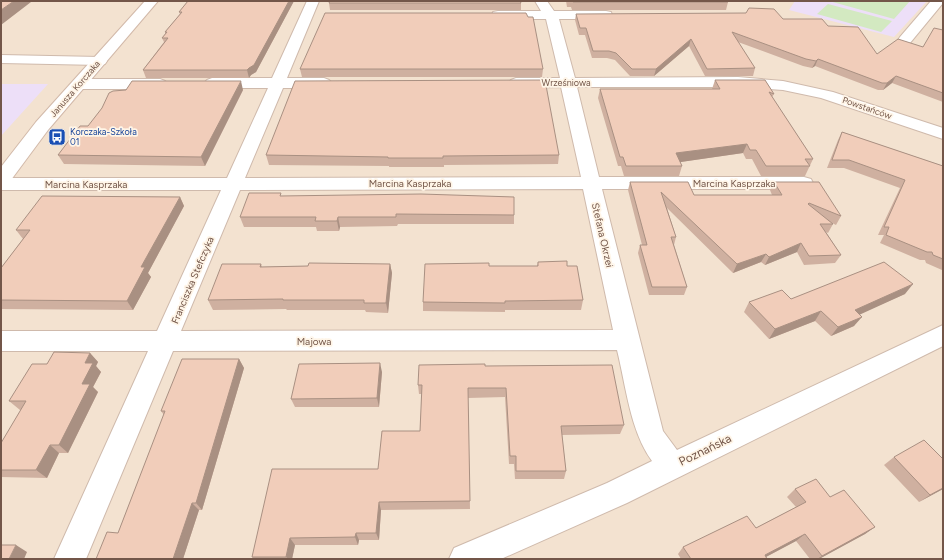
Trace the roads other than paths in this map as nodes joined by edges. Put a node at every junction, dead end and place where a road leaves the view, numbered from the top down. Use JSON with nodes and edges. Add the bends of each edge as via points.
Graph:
{"nodes":[{"id":1,"x":152,"y":1,"type":"edge"},
{"id":2,"x":938,"y":1,"type":"edge"},
{"id":3,"x":545,"y":8,"type":"edge"},
{"id":4,"x":313,"y":11,"type":"edge"},
{"id":5,"x":485,"y":15,"type":"edge"},
{"id":6,"x":622,"y":15,"type":"edge"},
{"id":7,"x":905,"y":40,"type":"edge"},
{"id":8,"x":1,"y":59,"type":"edge"},
{"id":9,"x":100,"y":60,"type":"junction"},
{"id":10,"x":278,"y":83,"type":"junction"},
{"id":11,"x":335,"y":83,"type":"edge"},
{"id":12,"x":502,"y":83,"type":"edge"},
{"id":13,"x":568,"y":83,"type":"junction"},
{"id":14,"x":78,"y":84,"type":"junction"},
{"id":15,"x":174,"y":84,"type":"edge"},
{"id":16,"x":198,"y":84,"type":"edge"},
{"id":17,"x":789,"y":86,"type":"joint"},
{"id":18,"x":943,"y":134,"type":"edge"},
{"id":19,"x":1,"y":180,"type":"edge"},
{"id":20,"x":591,"y":183,"type":"junction"},
{"id":21,"x":819,"y":183,"type":"edge"},
{"id":22,"x":1,"y":184,"type":"edge"},
{"id":23,"x":234,"y":184,"type":"junction"},
{"id":24,"x":626,"y":340,"type":"junction"},
{"id":25,"x":1,"y":341,"type":"edge"},
{"id":26,"x":940,"y":341,"type":"edge"},
{"id":27,"x":166,"y":342,"type":"junction"},
{"id":28,"x":672,"y":466,"type":"junction"},
{"id":29,"x":70,"y":559,"type":"edge"},
{"id":30,"x":465,"y":559,"type":"edge"}],
"edges":[{"from":1,"to":9,"type":"street","name":"Janusza Korczaka"},
{"from":2,"to":7,"type":"street"},
{"from":3,"to":5,"type":"street"},
{"from":3,"to":6,"type":"street"},
{"from":3,"to":13,"type":"street","name":"Stefana Okrzei","via":[[554,21]]},
{"from":4,"to":10,"type":"street","name":"Franciszka Stefczyka"},
{"from":8,"to":9,"type":"street"},
{"from":9,"to":14,"type":"street","name":"Janusza Korczaka"},
{"from":10,"to":11,"type":"street"},
{"from":10,"to":16,"type":"street"},
{"from":10,"to":23,"type":"street","name":"Franciszka Stefczyka"},
{"from":12,"to":13,"type":"street","name":"Wrześniowa"},
{"from":13,"to":17,"type":"street","name":"Wrześniowa","via":[[738,82]]},
{"from":13,"to":20,"type":"street","name":"Stefana Okrzei"},
{"from":14,"to":15,"type":"street"},
{"from":14,"to":19,"type":"street","name":"Janusza Korczaka"},
{"from":17,"to":18,"type":"street","name":"Powstańców","via":[[840,98]]},
{"from":20,"to":21,"type":"street","name":"Marcina Kasprzaka"},
{"from":20,"to":23,"type":"street","name":"Marcina Kasprzaka"},
{"from":20,"to":24,"type":"street","name":"Stefana Okrzei"},
{"from":22,"to":23,"type":"street","name":"Marcina Kasprzaka"},
{"from":23,"to":27,"type":"street","name":"Franciszka Stefczyka"},
{"from":24,"to":27,"type":"street","name":"Majowa"},
{"from":24,"to":28,"type":"street","name":"Stefana Okrzei","via":[[650,432]]},
{"from":25,"to":27,"type":"street","name":"Majowa"},
{"from":26,"to":28,"type":"street","name":"Poznańska"},
{"from":27,"to":29,"type":"street","name":"Franciszka Stefczyka"},
{"from":28,"to":30,"type":"street","name":"Poznańska","via":[[617,493]]}]}
